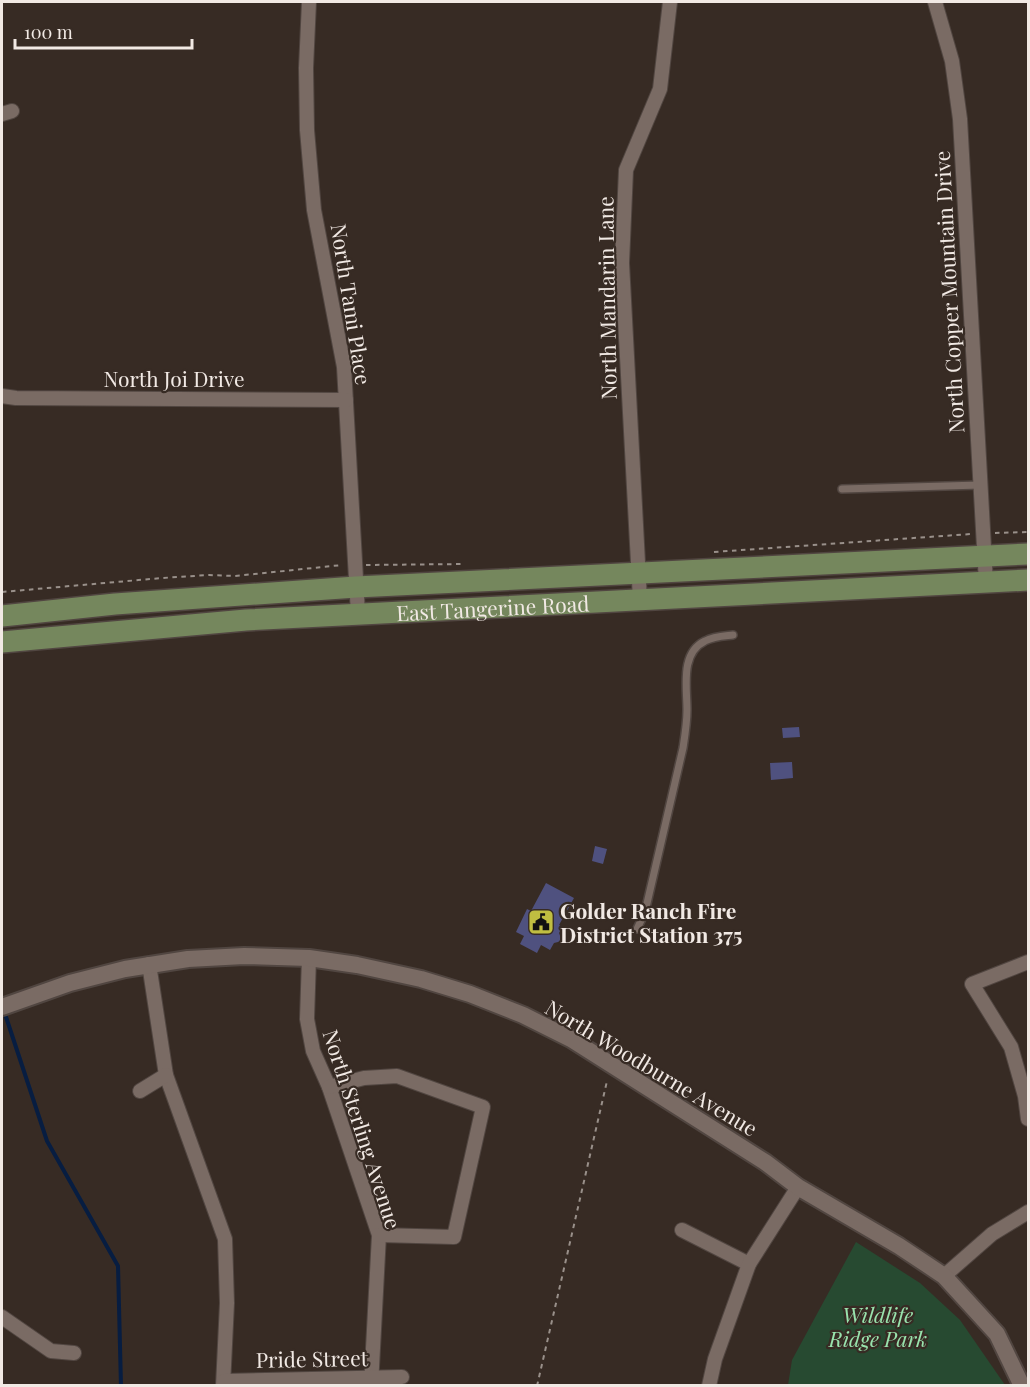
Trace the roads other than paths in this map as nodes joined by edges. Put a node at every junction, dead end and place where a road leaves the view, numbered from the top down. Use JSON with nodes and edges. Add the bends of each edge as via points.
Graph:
{"nodes":[{"id":1,"x":309,"y":2,"type":"edge"},
{"id":2,"x":670,"y":2,"type":"edge"},
{"id":3,"x":934,"y":2,"type":"edge"},
{"id":4,"x":2,"y":396,"type":"edge"},
{"id":5,"x":346,"y":400,"type":"junction"},
{"id":6,"x":980,"y":485,"type":"junction"},
{"id":7,"x":842,"y":489,"type":"dead end"},
{"id":8,"x":1029,"y":554,"type":"edge"},
{"id":9,"x":984,"y":556,"type":"junction"},
{"id":10,"x":638,"y":573,"type":"junction"},
{"id":11,"x":1029,"y":580,"type":"edge"},
{"id":12,"x":986,"y":583,"type":"junction"},
{"id":13,"x":356,"y":587,"type":"junction"},
{"id":14,"x":640,"y":600,"type":"junction"},
{"id":15,"x":358,"y":614,"type":"junction"},
{"id":16,"x":2,"y":616,"type":"edge"},
{"id":17,"x":733,"y":635,"type":"dead end"},
{"id":18,"x":2,"y":642,"type":"edge"},
{"id":19,"x":637,"y":929,"type":"dead end"},
{"id":20,"x":309,"y":958,"type":"junction"},
{"id":21,"x":1029,"y":962,"type":"edge"},
{"id":22,"x":149,"y":964,"type":"junction"},
{"id":23,"x":2,"y":1007,"type":"edge"},
{"id":24,"x":166,"y":1075,"type":"junction"},
{"id":25,"x":329,"y":1087,"type":"junction"},
{"id":26,"x":140,"y":1091,"type":"dead end"},
{"id":27,"x":1029,"y":1119,"type":"edge"},
{"id":28,"x":798,"y":1187,"type":"junction"},
{"id":29,"x":1029,"y":1212,"type":"edge"},
{"id":30,"x":682,"y":1230,"type":"dead end"},
{"id":31,"x":379,"y":1236,"type":"junction"},
{"id":32,"x":749,"y":1264,"type":"junction"},
{"id":33,"x":944,"y":1276,"type":"junction"},
{"id":34,"x":2,"y":1317,"type":"edge"},
{"id":35,"x":74,"y":1353,"type":"dead end"},
{"id":36,"x":402,"y":1377,"type":"dead end"},
{"id":37,"x":371,"y":1381,"type":"edge"},
{"id":38,"x":224,"y":1383,"type":"edge"},
{"id":39,"x":709,"y":1386,"type":"edge"},
{"id":40,"x":1022,"y":1386,"type":"edge"}],
"edges":[{"from":1,"to":5,"type":"street","name":"North Tami Place","via":[[307,89],[312,188]]},
{"from":2,"to":10,"type":"street","name":"North Mandarin Lane","via":[[660,89],[626,170],[622,224]]},
{"from":3,"to":6,"type":"street","name":"North Copper Mountain Drive","via":[[952,61],[959,108]]},
{"from":4,"to":5,"type":"street","name":"North Joi Drive"},
{"from":5,"to":13,"type":"street","name":"North Tami Place"},
{"from":6,"to":7,"type":"lane"},
{"from":6,"to":9,"type":"street","name":"North Copper Mountain Drive"},
{"from":8,"to":9,"type":"main road","name":"East Tangerine Road"},
{"from":9,"to":10,"type":"main road","name":"East Tangerine Road"},
{"from":9,"to":12,"type":"street","name":"North Copper Mountain Drive"},
{"from":10,"to":13,"type":"main road","name":"East Tangerine Road"},
{"from":10,"to":14,"type":"street","name":"North Mandarin Lane"},
{"from":11,"to":12,"type":"main road","name":"East Tangerine Road"},
{"from":12,"to":14,"type":"main road","name":"East Tangerine Road"},
{"from":13,"to":15,"type":"street","name":"North Tami Place"},
{"from":13,"to":16,"type":"main road","name":"East Tangerine Road"},
{"from":14,"to":15,"type":"main road","name":"East Tangerine Road"},
{"from":15,"to":18,"type":"main road","name":"East Tangerine Road"},
{"from":17,"to":19,"type":"lane","via":[[702,642],[690,658],[683,748],[645,912]]},
{"from":20,"to":22,"type":"street","name":"North Woodburne Avenue","via":[[215,957]]},
{"from":20,"to":25,"type":"street","name":"North Sterling Avenue","via":[[307,1019],[314,1051]]},
{"from":20,"to":28,"type":"street","name":"North Woodburne Avenue","via":[[421,979],[523,1015],[604,1059]]},
{"from":21,"to":27,"type":"street","via":[[972,984],[1011,1047]]},
{"from":22,"to":23,"type":"street","name":"North Woodburne Avenue","via":[[70,983]]},
{"from":22,"to":24,"type":"street"},
{"from":24,"to":26,"type":"street"},
{"from":24,"to":38,"type":"street","via":[[225,1239],[228,1303]]},
{"from":25,"to":31,"type":"street","name":"North Sterling Avenue"},
{"from":25,"to":31,"type":"street","via":[[364,1078],[397,1076],[483,1107],[454,1237]]},
{"from":28,"to":32,"type":"street"},
{"from":28,"to":33,"type":"street","name":"North Woodburne Avenue"},
{"from":29,"to":33,"type":"street","via":[[992,1234]]},
{"from":30,"to":32,"type":"street"},
{"from":31,"to":37,"type":"street","name":"North Sterling Avenue"},
{"from":32,"to":39,"type":"street"},
{"from":33,"to":40,"type":"street","name":"North Woodburne Avenue","via":[[997,1334]]},
{"from":34,"to":35,"type":"street","via":[[51,1351]]},
{"from":36,"to":37,"type":"street","name":"Pride Street"},
{"from":37,"to":38,"type":"street","name":"Pride Street"}]}
